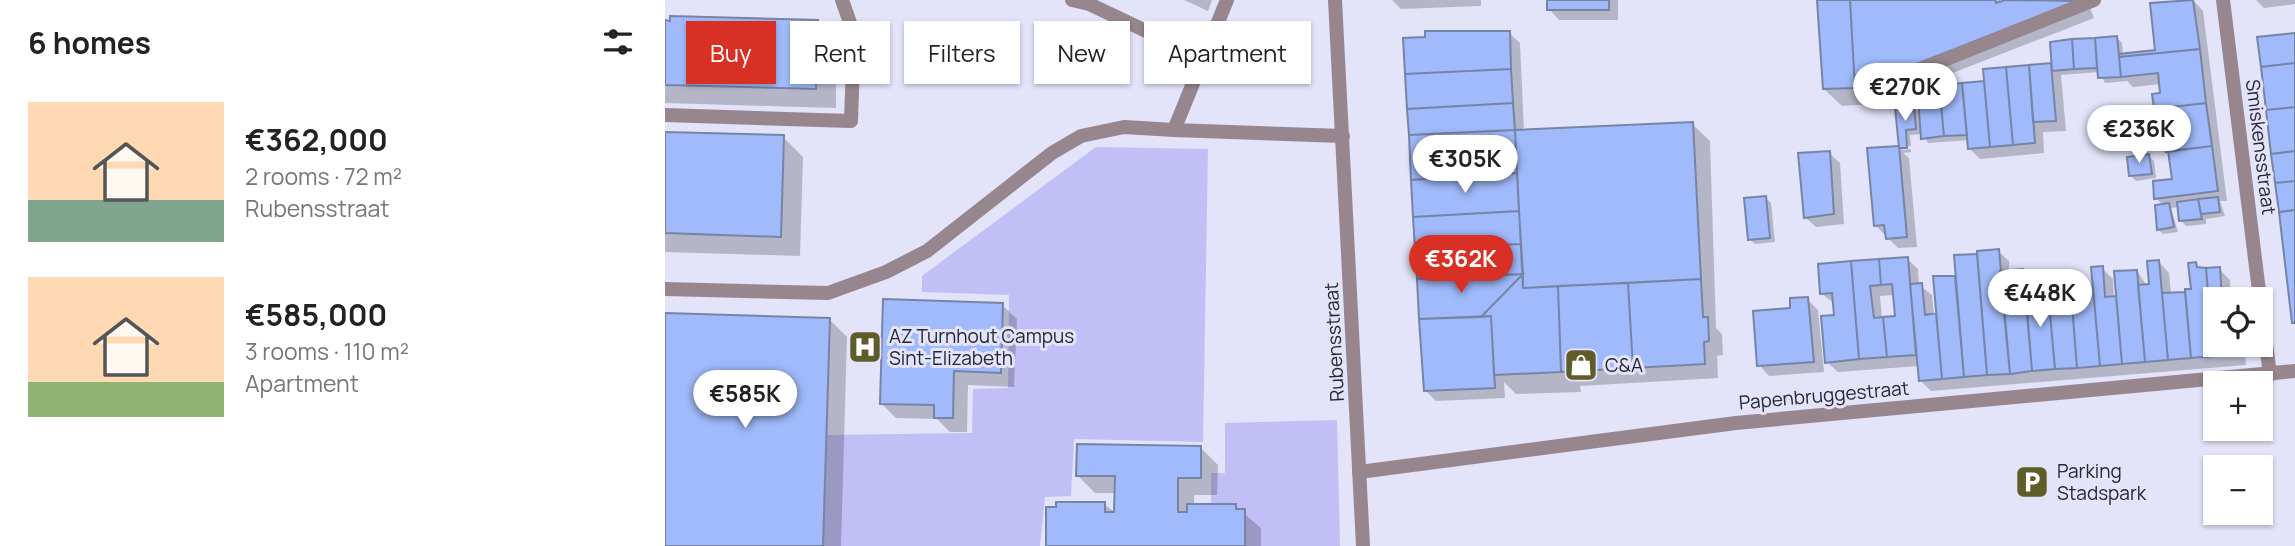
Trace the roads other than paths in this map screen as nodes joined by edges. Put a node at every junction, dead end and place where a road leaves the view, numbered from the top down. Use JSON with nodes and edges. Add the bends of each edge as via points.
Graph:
{"nodes":[{"id":1,"x":842,"y":0,"type":"edge"},
{"id":2,"x":1072,"y":0,"type":"edge"},
{"id":3,"x":1227,"y":0,"type":"edge"},
{"id":4,"x":1335,"y":0,"type":"edge"},
{"id":5,"x":2094,"y":0,"type":"edge"},
{"id":6,"x":2223,"y":0,"type":"edge"},
{"id":7,"x":1218,"y":21,"type":"edge"},
{"id":8,"x":1144,"y":30,"type":"edge"},
{"id":9,"x":1894,"y":79,"type":"dead end"},
{"id":10,"x":1193,"y":84,"type":"edge"},
{"id":11,"x":665,"y":115,"type":"edge"},
{"id":12,"x":1174,"y":130,"type":"junction"},
{"id":13,"x":1343,"y":136,"type":"junction"},
{"id":14,"x":2259,"y":287,"type":"edge"},
{"id":15,"x":665,"y":289,"type":"edge"},
{"id":16,"x":2295,"y":371,"type":"edge"},
{"id":17,"x":2273,"y":375,"type":"edge"},
{"id":18,"x":2203,"y":381,"type":"edge"},
{"id":19,"x":1359,"y":471,"type":"junction"},
{"id":20,"x":1363,"y":546,"type":"edge"}],
"edges":[{"from":1,"to":11,"type":"street","via":[[854,34],[851,121]]},
{"from":2,"to":8,"type":"street"},
{"from":3,"to":7,"type":"street"},
{"from":4,"to":13,"type":"street","name":"Rubensstraat"},
{"from":5,"to":9,"type":"street"},
{"from":6,"to":14,"type":"street","name":"Smiskensstraat"},
{"from":10,"to":12,"type":"street"},
{"from":12,"to":13,"type":"street"},
{"from":12,"to":15,"type":"street","via":[[1124,127],[1081,136],[1052,153],[927,251],[828,293]]},
{"from":13,"to":19,"type":"street","name":"Rubensstraat"},
{"from":16,"to":17,"type":"street","name":"Papenbruggestraat"},
{"from":18,"to":19,"type":"street","name":"Papenbruggestraat","via":[[1736,423]]},
{"from":19,"to":20,"type":"street","name":"Rubensstraat"}]}
